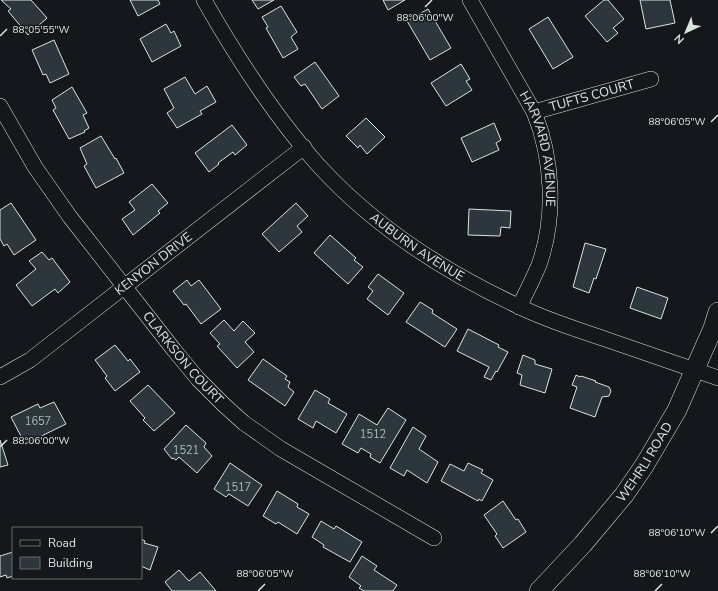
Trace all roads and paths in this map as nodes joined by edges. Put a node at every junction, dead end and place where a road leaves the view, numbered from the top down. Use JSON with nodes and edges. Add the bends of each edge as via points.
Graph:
{"nodes":[{"id":1,"x":204,"y":0,"type":"edge"},
{"id":2,"x":470,"y":0,"type":"edge"},
{"id":3,"x":651,"y":79,"type":"dead end"},
{"id":4,"x":0,"y":106,"type":"edge"},
{"id":5,"x":534,"y":112,"type":"junction"},
{"id":6,"x":304,"y":147,"type":"junction"},
{"id":7,"x":124,"y":287,"type":"junction"},
{"id":8,"x":519,"y":307,"type":"junction"},
{"id":9,"x":718,"y":312,"type":"edge"},
{"id":10,"x":695,"y":370,"type":"junction"},
{"id":11,"x":0,"y":377,"type":"edge"},
{"id":12,"x":718,"y":378,"type":"edge"},
{"id":13,"x":434,"y":538,"type":"dead end"},
{"id":14,"x":539,"y":591,"type":"edge"}],
"edges":[{"from":1,"to":6,"type":"street","name":"AUBURN AVENUE","via":[[228,42],[272,108]]},
{"from":2,"to":5,"type":"street","name":"HARVARD AVENUE"},
{"from":3,"to":5,"type":"street","name":"TUFTS COURT"},
{"from":4,"to":7,"type":"street","name":"CLARKSON COURT","via":[[35,167],[70,218]]},
{"from":5,"to":8,"type":"street","name":"HARVARD AVENUE","via":[[545,148],[550,186],[550,212],[539,265]]},
{"from":6,"to":7,"type":"street","name":"KENYON DRIVE"},
{"from":6,"to":8,"type":"street","name":"AUBURN AVENUE","via":[[331,178],[399,236],[433,260]]},
{"from":7,"to":11,"type":"street","name":"KENYON DRIVE","via":[[30,360]]},
{"from":7,"to":13,"type":"street","name":"CLARKSON COURT","via":[[198,379],[244,423],[281,449]]},
{"from":8,"to":10,"type":"street","name":"AUBURN AVENUE"},
{"from":9,"to":10,"type":"street","name":"WEHRLI ROAD"},
{"from":10,"to":12,"type":"street","name":"AUBURN AVENUE"},
{"from":10,"to":14,"type":"street","name":"WEHRLI ROAD","via":[[677,410],[624,495]]}]}
